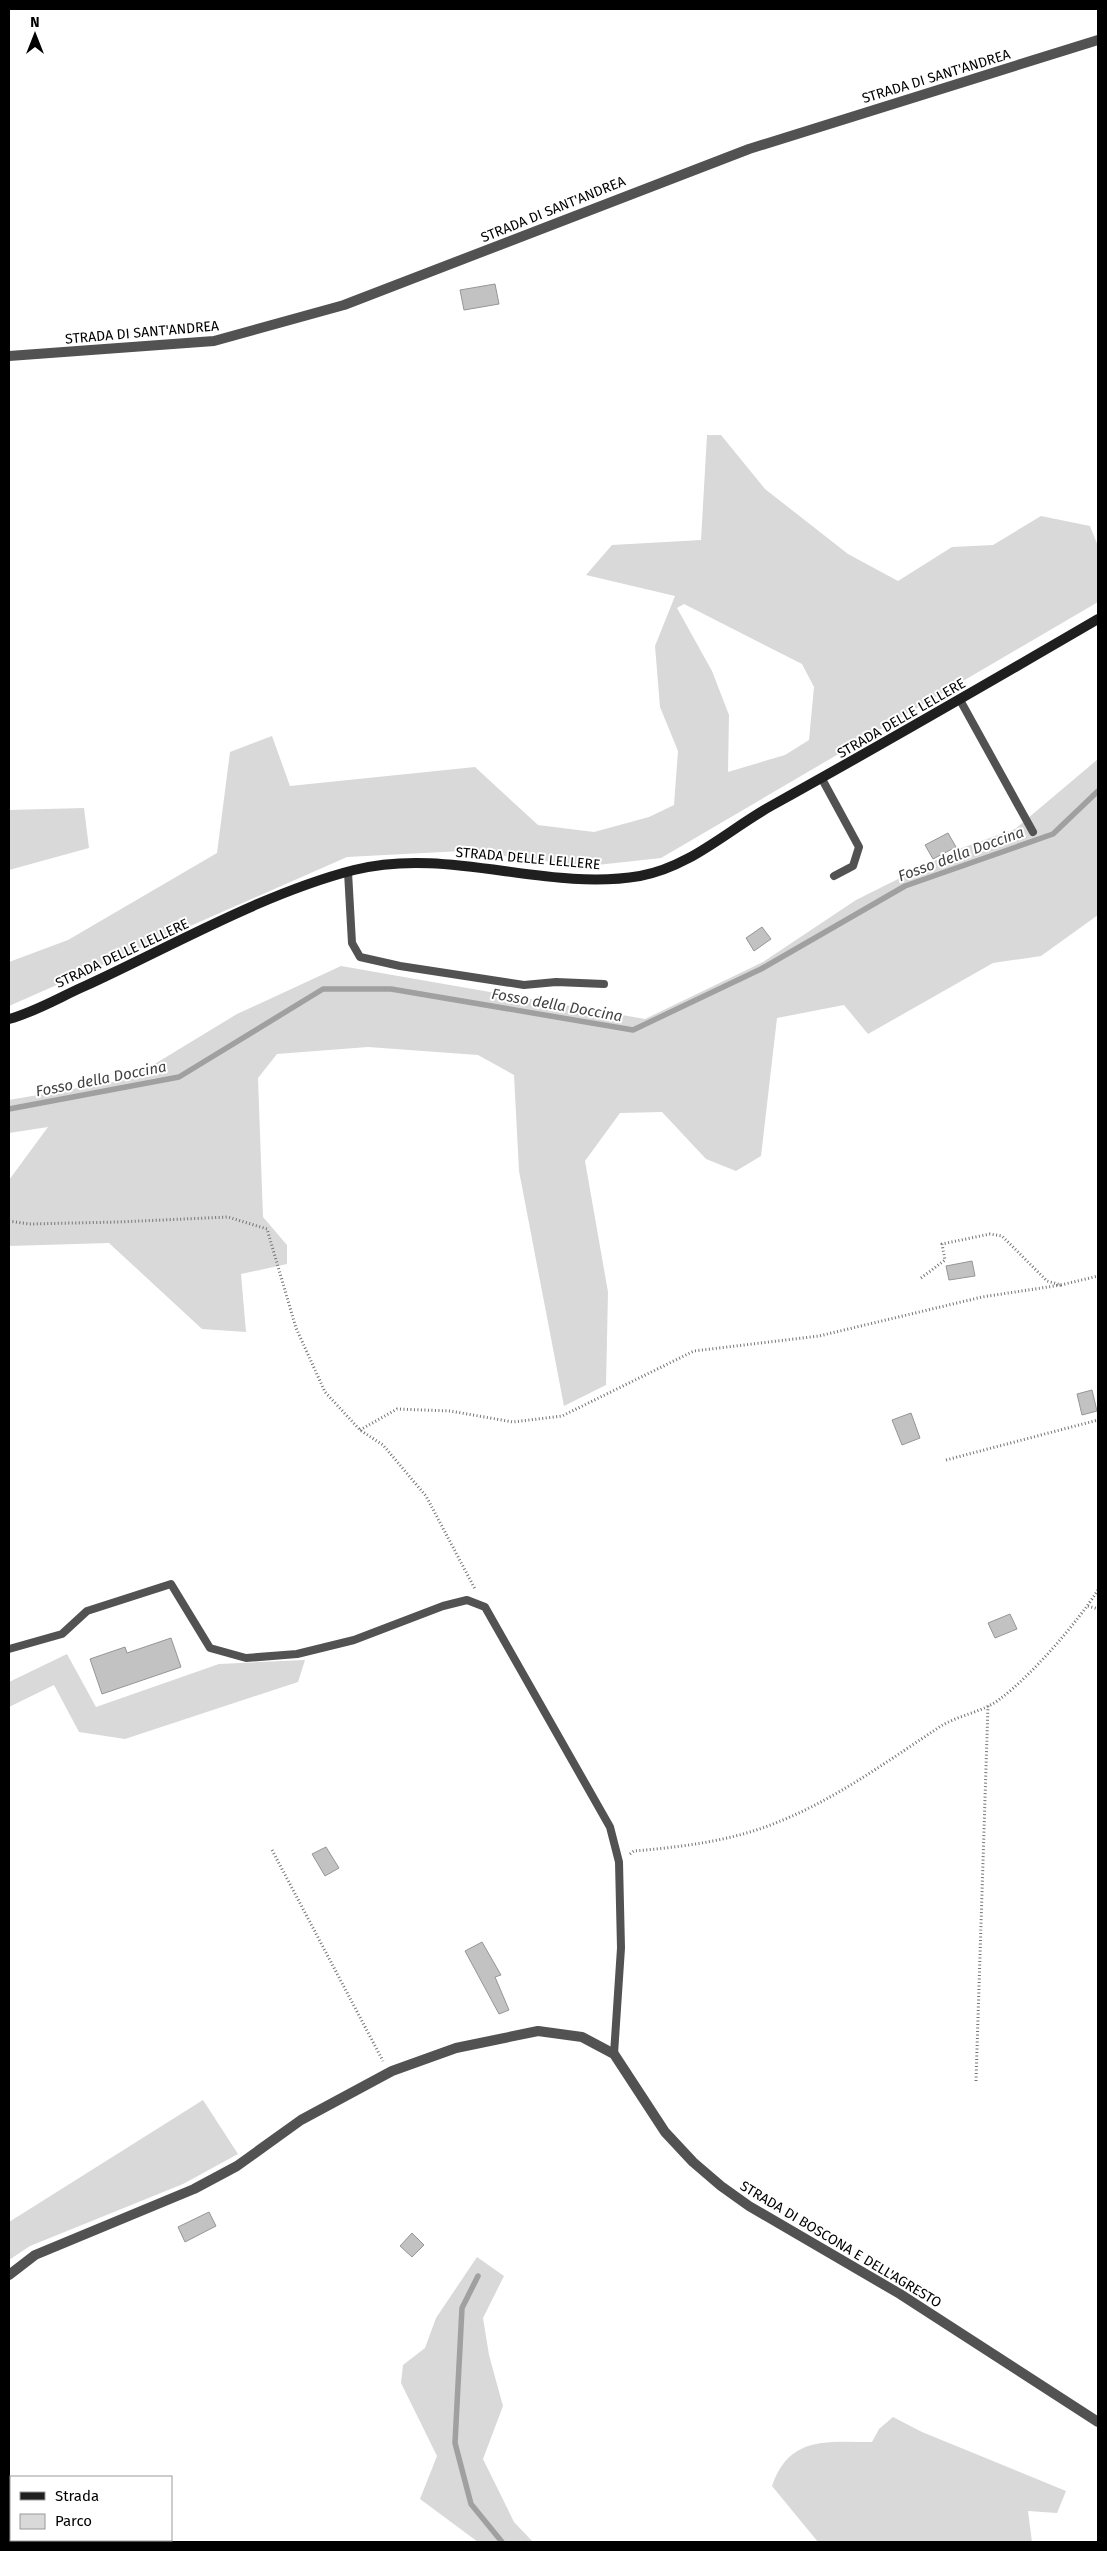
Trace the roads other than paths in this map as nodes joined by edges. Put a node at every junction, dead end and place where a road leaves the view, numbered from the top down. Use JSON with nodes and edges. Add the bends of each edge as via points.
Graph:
{"nodes":[{"id":1,"x":1098,"y":40,"type":"edge"},
{"id":2,"x":9,"y":356,"type":"edge"},
{"id":3,"x":1098,"y":619,"type":"edge"},
{"id":4,"x":960,"y":700,"type":"junction"},
{"id":5,"x":822,"y":778,"type":"junction"},
{"id":6,"x":1033,"y":832,"type":"dead end"},
{"id":7,"x":348,"y":872,"type":"junction"},
{"id":8,"x":834,"y":876,"type":"dead end"},
{"id":9,"x":604,"y":984,"type":"dead end"},
{"id":10,"x":9,"y":1020,"type":"edge"},
{"id":11,"x":9,"y":1649,"type":"edge"},
{"id":12,"x":614,"y":2054,"type":"junction"},
{"id":13,"x":9,"y":2276,"type":"edge"},
{"id":14,"x":1098,"y":2422,"type":"edge"}],
"edges":[{"from":1,"to":2,"type":"street","name":"STRADA DI SANT'ANDREA","via":[[749,149],[344,305],[287,322],[214,341]]},
{"from":3,"to":4,"type":"street","name":"STRADA DELLE LELLERE"},
{"from":4,"to":5,"type":"street","name":"STRADA DELLE LELLERE"},
{"from":4,"to":6,"type":"lane"},
{"from":5,"to":7,"type":"street","name":"STRADA DELLE LELLERE","via":[[682,862],[642,876],[605,879],[551,876],[424,863],[386,864]]},
{"from":5,"to":8,"type":"lane","via":[[859,847],[853,866]]},
{"from":7,"to":9,"type":"lane","via":[[352,943],[360,957],[524,985],[556,982]]},
{"from":7,"to":10,"type":"street","name":"STRADA DELLE LELLERE","via":[[304,886],[233,916]]},
{"from":11,"to":12,"type":"lane","via":[[62,1634],[87,1611],[171,1584],[210,1648],[246,1658],[297,1654],[354,1640],[467,1600],[485,1607],[610,1827],[620,1862],[621,1948]]},
{"from":12,"to":13,"type":"street","name":"STRADA DI BOSCONA E DELL'AGRESTO","via":[[582,2037],[538,2031],[456,2048],[389,2072],[301,2120],[237,2166],[194,2189],[35,2256]]},
{"from":12,"to":14,"type":"street","name":"STRADA DI BOSCONA E DELL'AGRESTO","via":[[666,2132],[721,2186],[749,2206],[908,2299]]}]}
